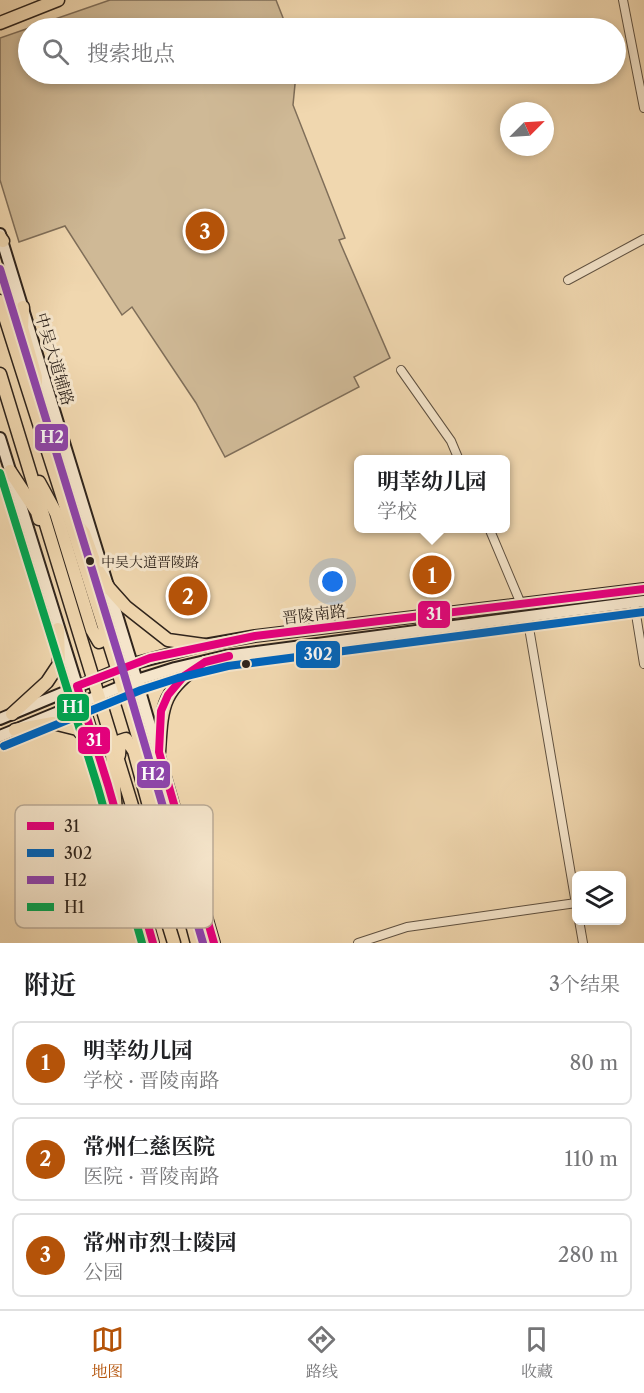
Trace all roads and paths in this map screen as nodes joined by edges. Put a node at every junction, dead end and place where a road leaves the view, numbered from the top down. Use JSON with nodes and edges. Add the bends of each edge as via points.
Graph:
{"nodes":[{"id":1,"x":58,"y":0,"type":"edge"},
{"id":2,"x":623,"y":0,"type":"edge"},
{"id":3,"x":3,"y":23,"type":"edge"},
{"id":4,"x":644,"y":108,"type":"edge"},
{"id":5,"x":1,"y":237,"type":"edge"},
{"id":6,"x":644,"y":239,"type":"edge"},
{"id":7,"x":568,"y":280,"type":"dead end"},
{"id":8,"x":0,"y":301,"type":"edge"},
{"id":9,"x":23,"y":307,"type":"junction"},
{"id":10,"x":401,"y":370,"type":"dead end"},
{"id":11,"x":0,"y":374,"type":"edge"},
{"id":12,"x":36,"y":415,"type":"junction"},
{"id":13,"x":0,"y":438,"type":"edge"},
{"id":14,"x":25,"y":454,"type":"junction"},
{"id":15,"x":457,"y":455,"type":"edge"},
{"id":16,"x":10,"y":471,"type":"junction"},
{"id":17,"x":66,"y":512,"type":"junction"},
{"id":18,"x":491,"y":533,"type":"edge"},
{"id":19,"x":62,"y":571,"type":"junction"},
{"id":20,"x":109,"y":588,"type":"junction"},
{"id":21,"x":644,"y":589,"type":"edge"},
{"id":22,"x":639,"y":601,"type":"edge"},
{"id":23,"x":521,"y":604,"type":"junction"},
{"id":24,"x":527,"y":616,"type":"junction"},
{"id":25,"x":58,"y":629,"type":"junction"},
{"id":26,"x":104,"y":632,"type":"junction"},
{"id":27,"x":204,"y":645,"type":"junction"},
{"id":28,"x":205,"y":662,"type":"junction"},
{"id":29,"x":132,"y":664,"type":"junction"},
{"id":30,"x":644,"y":664,"type":"edge"},
{"id":31,"x":117,"y":670,"type":"junction"},
{"id":32,"x":94,"y":679,"type":"junction"},
{"id":33,"x":137,"y":680,"type":"junction"},
{"id":34,"x":77,"y":686,"type":"junction"},
{"id":35,"x":123,"y":686,"type":"junction"},
{"id":36,"x":99,"y":696,"type":"junction"},
{"id":37,"x":82,"y":703,"type":"junction"},
{"id":38,"x":6,"y":716,"type":"edge"},
{"id":39,"x":15,"y":730,"type":"junction"},
{"id":40,"x":110,"y":733,"type":"junction"},
{"id":41,"x":0,"y":736,"type":"edge"},
{"id":42,"x":96,"y":748,"type":"junction"},
{"id":43,"x":159,"y":752,"type":"junction"},
{"id":44,"x":118,"y":759,"type":"junction"},
{"id":45,"x":114,"y":805,"type":"edge"},
{"id":46,"x":115,"y":805,"type":"edge"},
{"id":47,"x":132,"y":805,"type":"edge"},
{"id":48,"x":149,"y":805,"type":"edge"},
{"id":49,"x":159,"y":805,"type":"edge"},
{"id":50,"x":174,"y":805,"type":"edge"},
{"id":51,"x":572,"y":880,"type":"edge"},
{"id":52,"x":572,"y":904,"type":"edge"},
{"id":53,"x":580,"y":925,"type":"edge"},
{"id":54,"x":149,"y":928,"type":"edge"},
{"id":55,"x":169,"y":928,"type":"edge"},
{"id":56,"x":193,"y":928,"type":"edge"},
{"id":57,"x":210,"y":928,"type":"edge"},
{"id":58,"x":153,"y":943,"type":"edge"},
{"id":59,"x":174,"y":943,"type":"edge"},
{"id":60,"x":197,"y":943,"type":"edge"},
{"id":61,"x":214,"y":943,"type":"edge"},
{"id":62,"x":358,"y":943,"type":"edge"},
{"id":63,"x":583,"y":943,"type":"edge"}],
"edges":[{"from":1,"to":3,"type":"main road"},
{"from":2,"to":4,"type":"street"},
{"from":5,"to":9,"type":"main road","name":"中吴大道辅路"},
{"from":6,"to":7,"type":"street"},
{"from":8,"to":12,"type":"main road"},
{"from":9,"to":12,"type":"main road","via":[[22,328],[36,377]]},
{"from":9,"to":20,"type":"main road","name":"中吴大道辅路"},
{"from":10,"to":15,"type":"street"},
{"from":11,"to":14,"type":"main road"},
{"from":12,"to":17,"type":"main road"},
{"from":13,"to":16,"type":"main road"},
{"from":14,"to":19,"type":"main road"},
{"from":14,"to":26,"type":"main road","via":[[56,513],[99,642]]},
{"from":16,"to":19,"type":"main road","via":[[37,512],[51,559]]},
{"from":16,"to":25,"type":"main road"},
{"from":17,"to":20,"type":"main road","via":[[84,533],[97,569]]},
{"from":17,"to":26,"type":"main road"},
{"from":18,"to":23,"type":"street"},
{"from":19,"to":32,"type":"main road"},
{"from":20,"to":27,"type":"main road","via":[[126,607],[168,640]]},
{"from":20,"to":29,"type":"main road","name":"中吴大道辅路"},
{"from":21,"to":23,"type":"main road","name":"晋陵南路"},
{"from":22,"to":24,"type":"main road","name":"晋陵南路"},
{"from":22,"to":30,"type":"street"},
{"from":23,"to":27,"type":"main road","name":"晋陵南路"},
{"from":24,"to":28,"type":"main road","name":"晋陵南路","via":[[259,651]]},
{"from":24,"to":51,"type":"street"},
{"from":25,"to":34,"type":"main road"},
{"from":25,"to":38,"type":"main road","via":[[59,664],[47,682]]},
{"from":26,"to":31,"type":"main road"},
{"from":27,"to":29,"type":"main road","name":"晋陵南路"},
{"from":28,"to":33,"type":"main road","name":"晋陵南路"},
{"from":28,"to":43,"type":"main road","via":[[184,675],[168,695],[161,711]]},
{"from":29,"to":31,"type":"main road","name":"晋陵南路"},
{"from":29,"to":33,"type":"main road","name":"中吴大道辅路"},
{"from":31,"to":32,"type":"main road","name":"晋陵南路"},
{"from":31,"to":35,"type":"main road"},
{"from":32,"to":34,"type":"main road","name":"晋陵南路"},
{"from":32,"to":36,"type":"main road"},
{"from":33,"to":35,"type":"main road","name":"晋陵南路"},
{"from":33,"to":43,"type":"main road","name":"中吴大道辅路"},
{"from":34,"to":37,"type":"main road"},
{"from":34,"to":38,"type":"main road","name":"晋陵南路"},
{"from":35,"to":36,"type":"main road","name":"晋陵南路"},
{"from":35,"to":49,"type":"main road"},
{"from":36,"to":37,"type":"main road","name":"晋陵南路"},
{"from":36,"to":40,"type":"main road"},
{"from":37,"to":39,"type":"main road","name":"晋陵南路"},
{"from":37,"to":42,"type":"main road"},
{"from":39,"to":41,"type":"main road","name":"晋陵南路"},
{"from":39,"to":42,"type":"main road","via":[[53,723],[77,729]]},
{"from":40,"to":44,"type":"main road"},
{"from":40,"to":46,"type":"main road"},
{"from":42,"to":45,"type":"main road"},
{"from":43,"to":50,"type":"main road","name":"中吴大道辅路"},
{"from":44,"to":47,"type":"main road"},
{"from":44,"to":48,"type":"main road","via":[[120,741],[126,739],[134,751]]},
{"from":52,"to":62,"type":"street","via":[[407,927]]},
{"from":53,"to":63,"type":"street"},
{"from":54,"to":58,"type":"main road"},
{"from":55,"to":59,"type":"main road"},
{"from":56,"to":60,"type":"main road"},
{"from":57,"to":61,"type":"main road","name":"中吴大道辅路"}]}
